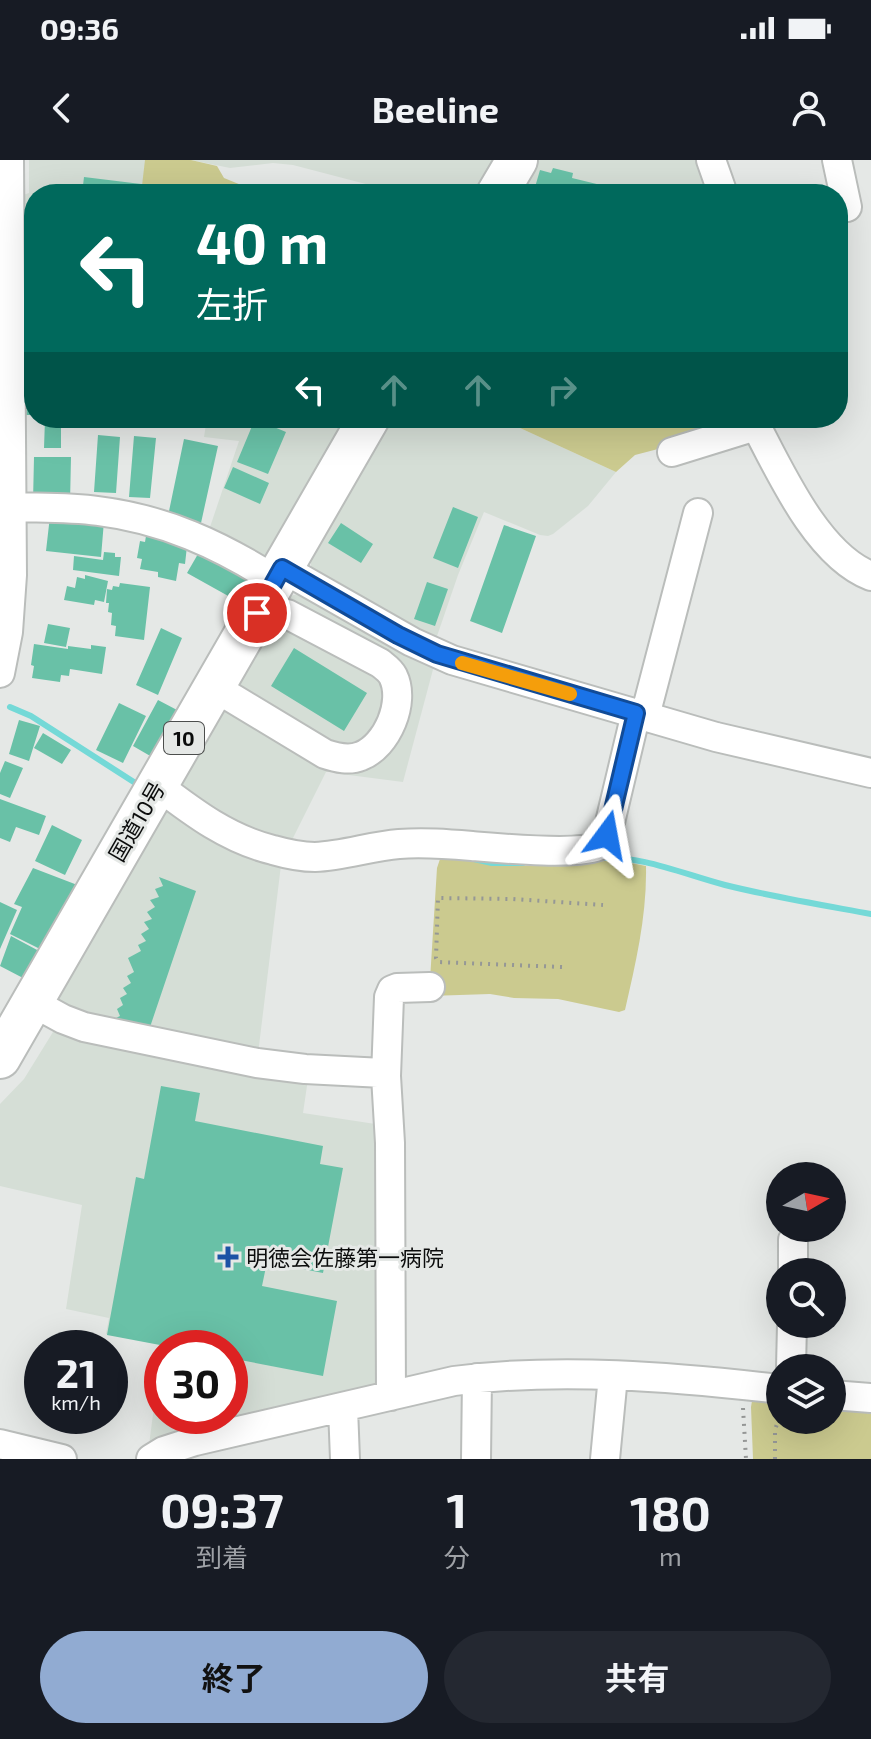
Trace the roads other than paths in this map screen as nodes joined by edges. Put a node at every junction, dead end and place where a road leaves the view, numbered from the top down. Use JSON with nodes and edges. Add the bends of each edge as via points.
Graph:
{"nodes":[{"id":1,"x":9,"y":160,"type":"edge"},
{"id":2,"x":517,"y":160,"type":"edge"},
{"id":3,"x":711,"y":160,"type":"edge"},
{"id":4,"x":837,"y":160,"type":"edge"},
{"id":5,"x":503,"y":184,"type":"edge"},
{"id":6,"x":719,"y":184,"type":"edge"},
{"id":7,"x":842,"y":184,"type":"edge"},
{"id":8,"x":5,"y":210,"type":"edge"},
{"id":9,"x":363,"y":428,"type":"edge"},
{"id":10,"x":738,"y":428,"type":"edge"},
{"id":11,"x":757,"y":428,"type":"edge"},
{"id":12,"x":672,"y":452,"type":"dead end"},
{"id":13,"x":12,"y":507,"type":"junction"},
{"id":14,"x":698,"y":513,"type":"dead end"},
{"id":15,"x":871,"y":576,"type":"edge"},
{"id":16,"x":272,"y":586,"type":"junction"},
{"id":17,"x":421,"y":647,"type":"junction"},
{"id":18,"x":0,"y":673,"type":"edge"},
{"id":19,"x":219,"y":690,"type":"junction"},
{"id":20,"x":395,"y":712,"type":"junction"},
{"id":21,"x":640,"y":715,"type":"junction"},
{"id":22,"x":871,"y":773,"type":"edge"},
{"id":23,"x":157,"y":785,"type":"junction"},
{"id":24,"x":430,"y":987,"type":"dead end"},
{"id":25,"x":32,"y":1002,"type":"junction"},
{"id":26,"x":0,"y":1058,"type":"edge"},
{"id":27,"x":386,"y":1076,"type":"junction"},
{"id":28,"x":613,"y":1376,"type":"junction"},
{"id":29,"x":477,"y":1378,"type":"junction"},
{"id":30,"x":766,"y":1387,"type":"edge"},
{"id":31,"x":391,"y":1396,"type":"junction"},
{"id":32,"x":846,"y":1396,"type":"edge"},
{"id":33,"x":871,"y":1398,"type":"edge"},
{"id":34,"x":343,"y":1408,"type":"junction"},
{"id":35,"x":0,"y":1444,"type":"edge"},
{"id":36,"x":62,"y":1459,"type":"edge"},
{"id":37,"x":151,"y":1459,"type":"edge"},
{"id":38,"x":345,"y":1459,"type":"edge"},
{"id":39,"x":476,"y":1459,"type":"edge"},
{"id":40,"x":605,"y":1459,"type":"edge"}],
"edges":[{"from":1,"to":8,"type":"street"},
{"from":2,"to":5,"type":"highway"},
{"from":3,"to":6,"type":"street"},
{"from":4,"to":7,"type":"street"},
{"from":8,"to":13,"type":"street"},
{"from":9,"to":16,"type":"highway","name":"国道10号","number":"10"},
{"from":10,"to":12,"type":"street"},
{"from":11,"to":15,"type":"street","via":[[822,537],[847,563]]},
{"from":13,"to":16,"type":"street","via":[[96,511],[154,522],[219,547]]},
{"from":13,"to":18,"type":"street","via":[[11,594]]},
{"from":14,"to":21,"type":"street"},
{"from":16,"to":17,"type":"street"},
{"from":16,"to":19,"type":"highway","name":"国道10号","number":"10"},
{"from":16,"to":19,"type":"street","via":[[283,630],[373,681],[381,696],[380,712],[364,737],[347,744],[269,701]]},
{"from":16,"to":20,"type":"street","via":[[287,614],[389,670],[397,690]]},
{"from":17,"to":20,"type":"street"},
{"from":17,"to":21,"type":"street"},
{"from":19,"to":20,"type":"street","via":[[325,754],[343,759],[375,747]]},
{"from":19,"to":23,"type":"highway","name":"国道10号","number":"10"},
{"from":21,"to":22,"type":"street"},
{"from":21,"to":23,"type":"street","via":[[607,835],[591,848],[414,843],[317,857],[296,855],[234,838]]},
{"from":23,"to":25,"type":"highway","name":"国道10号","number":"10"},
{"from":24,"to":27,"type":"street","via":[[392,990]]},
{"from":25,"to":26,"type":"highway","name":"国道10号","number":"10"},
{"from":25,"to":27,"type":"street","via":[[84,1027],[277,1066]]},
{"from":27,"to":31,"type":"street"},
{"from":28,"to":29,"type":"street"},
{"from":28,"to":30,"type":"street"},
{"from":28,"to":40,"type":"street"},
{"from":29,"to":31,"type":"street"},
{"from":29,"to":39,"type":"street"},
{"from":31,"to":34,"type":"street"},
{"from":32,"to":33,"type":"street"},
{"from":34,"to":37,"type":"street","via":[[195,1441]]},
{"from":34,"to":38,"type":"street"},
{"from":35,"to":36,"type":"street"}]}
